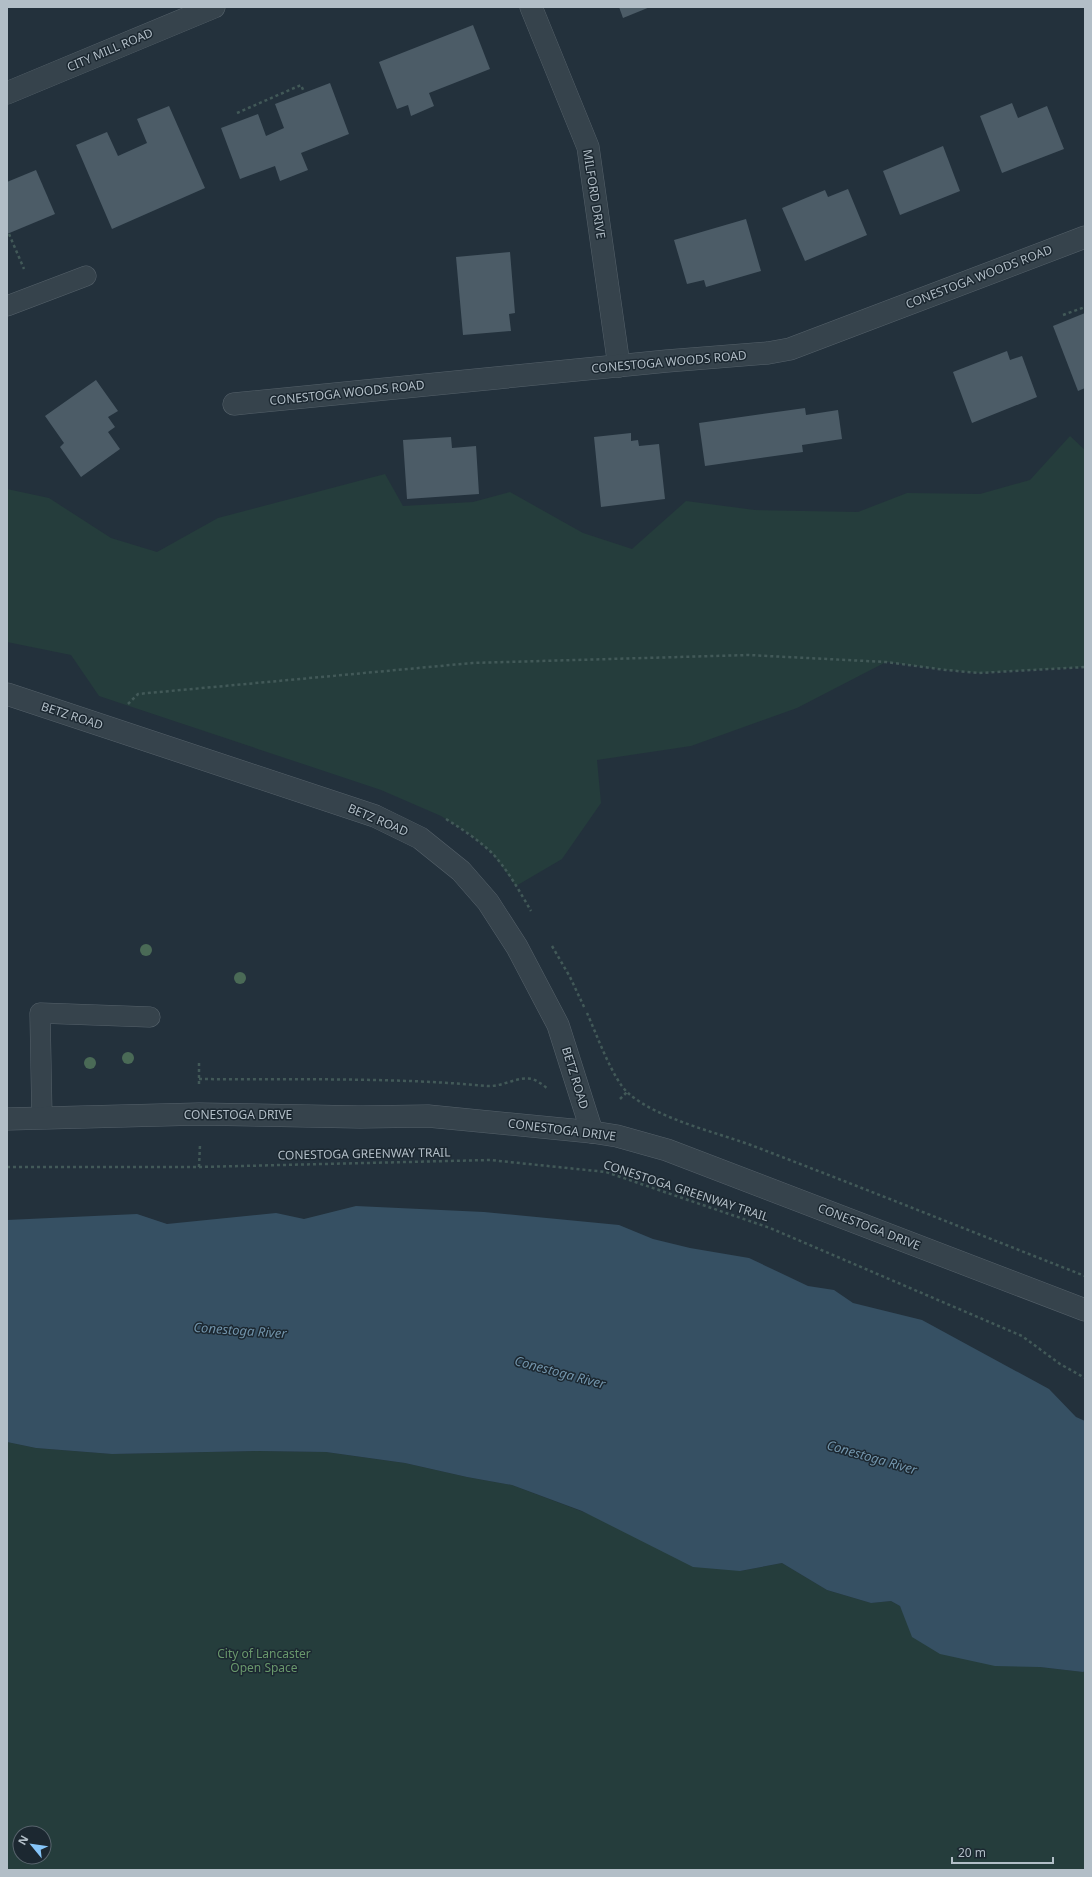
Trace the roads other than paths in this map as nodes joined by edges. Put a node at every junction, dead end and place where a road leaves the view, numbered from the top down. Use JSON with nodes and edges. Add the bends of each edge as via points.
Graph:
{"nodes":[{"id":1,"x":214,"y":7,"type":"edge"},
{"id":2,"x":531,"y":7,"type":"edge"},
{"id":3,"x":7,"y":93,"type":"edge"},
{"id":4,"x":1085,"y":236,"type":"edge"},
{"id":5,"x":86,"y":276,"type":"dead end"},
{"id":6,"x":7,"y":306,"type":"edge"},
{"id":7,"x":619,"y":366,"type":"junction"},
{"id":8,"x":234,"y":404,"type":"dead end"},
{"id":9,"x":7,"y":694,"type":"edge"},
{"id":10,"x":150,"y":1018,"type":"dead end"},
{"id":11,"x":42,"y":1118,"type":"junction"},
{"id":12,"x":7,"y":1119,"type":"edge"},
{"id":13,"x":592,"y":1132,"type":"junction"},
{"id":14,"x":1085,"y":1310,"type":"edge"}],
"edges":[{"from":1,"to":3,"type":"street","name":"CITY MILL ROAD"},
{"from":2,"to":7,"type":"street","name":"MILFORD DRIVE","via":[[588,146]]},
{"from":4,"to":7,"type":"street","name":"CONESTOGA WOODS ROAD","via":[[790,349]]},
{"from":5,"to":6,"type":"lane"},
{"from":7,"to":8,"type":"street","name":"CONESTOGA WOODS ROAD"},
{"from":9,"to":13,"type":"street","name":"BETZ ROAD","via":[[375,816],[420,838],[461,871],[488,902],[516,948],[558,1025]]},
{"from":10,"to":11,"type":"lane","via":[[40,1013]]},
{"from":11,"to":12,"type":"street","name":"CONESTOGA DRIVE"},
{"from":11,"to":13,"type":"street","name":"CONESTOGA DRIVE","via":[[199,1114],[428,1116]]},
{"from":13,"to":14,"type":"street","name":"CONESTOGA DRIVE","via":[[667,1150]]}]}
